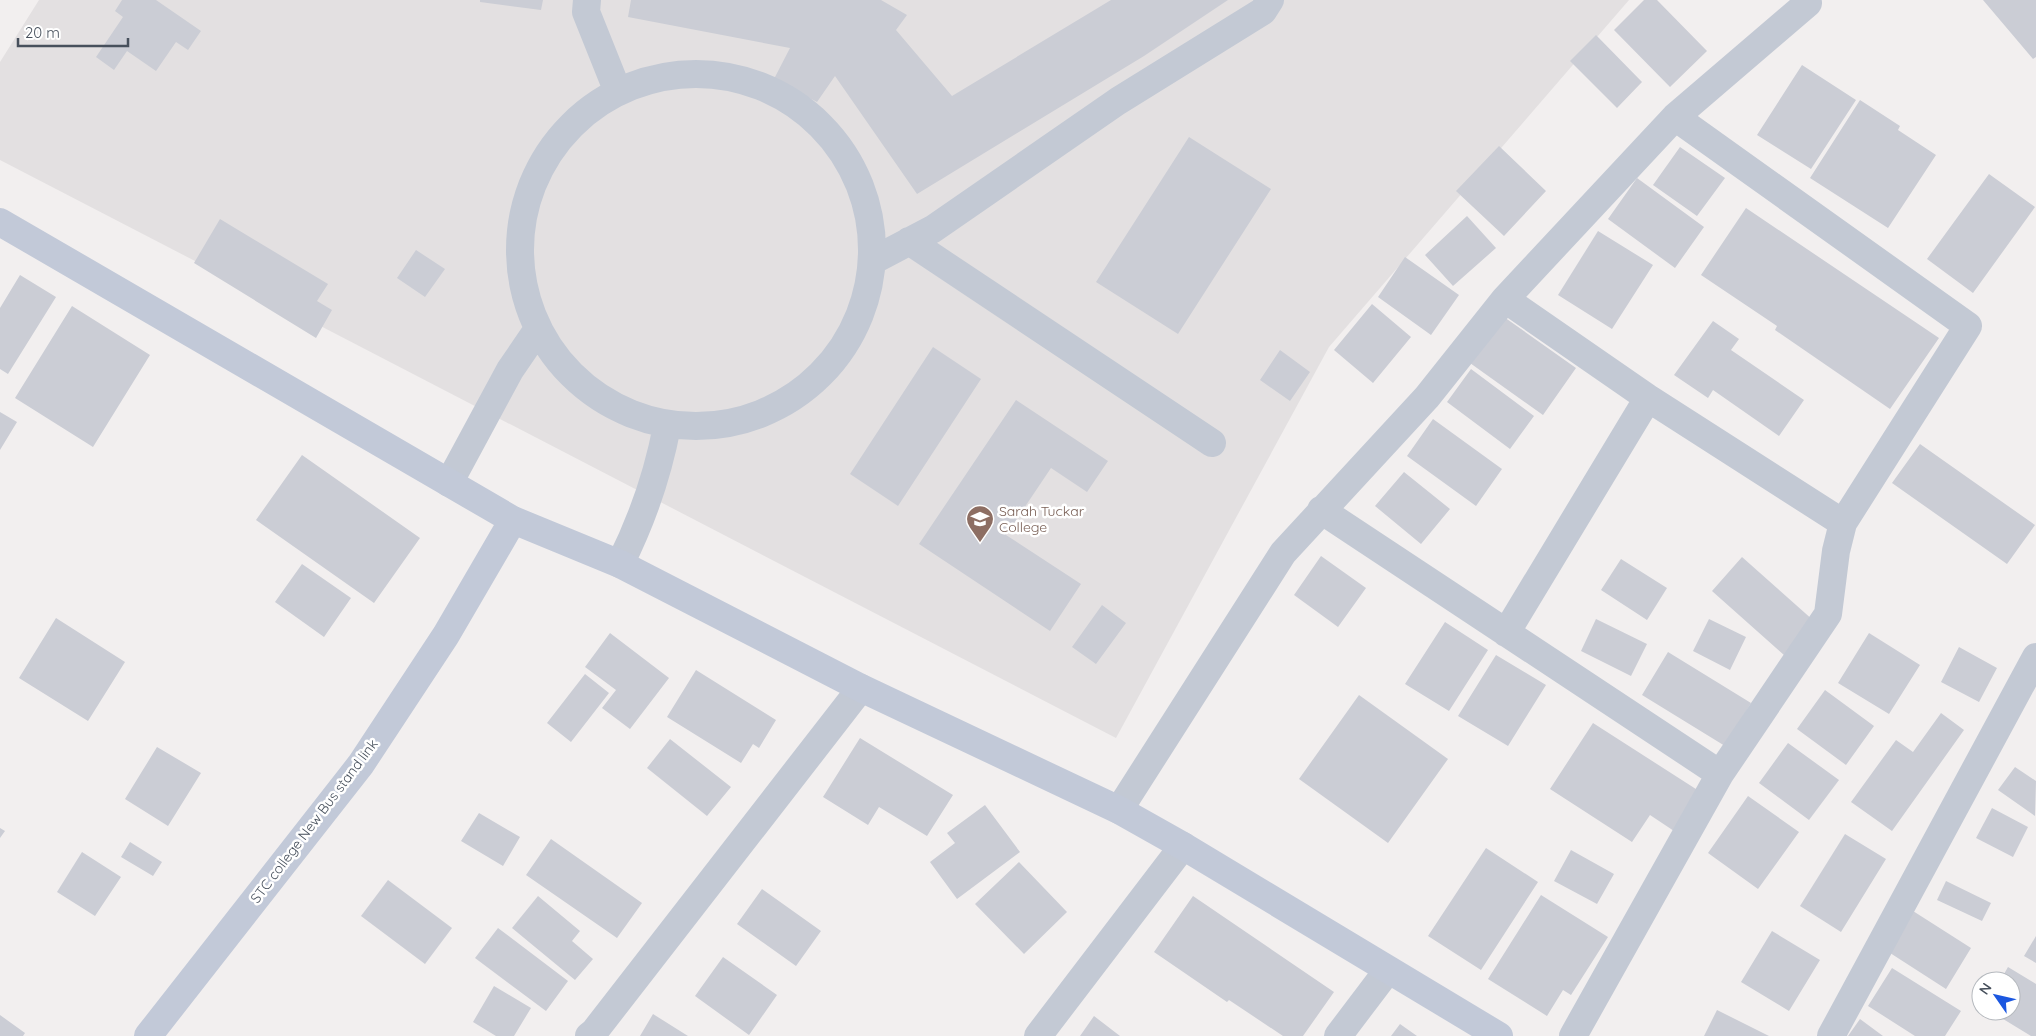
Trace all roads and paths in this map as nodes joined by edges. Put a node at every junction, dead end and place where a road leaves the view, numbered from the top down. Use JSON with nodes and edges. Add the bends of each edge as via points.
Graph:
{"nodes":[{"id":1,"x":587,"y":0,"type":"edge"},
{"id":2,"x":1270,"y":0,"type":"edge"},
{"id":3,"x":1808,"y":3,"type":"dead end"},
{"id":4,"x":618,"y":92,"type":"junction"},
{"id":5,"x":1675,"y":117,"type":"junction"},
{"id":6,"x":0,"y":222,"type":"edge"},
{"id":7,"x":909,"y":241,"type":"junction"},
{"id":8,"x":872,"y":261,"type":"junction"},
{"id":9,"x":1505,"y":299,"type":"junction"},
{"id":10,"x":538,"y":329,"type":"junction"},
{"id":11,"x":1648,"y":398,"type":"junction"},
{"id":12,"x":667,"y":426,"type":"junction"},
{"id":13,"x":1212,"y":443,"type":"dead end"},
{"id":14,"x":449,"y":483,"type":"junction"},
{"id":15,"x":1321,"y":510,"type":"junction"},
{"id":16,"x":513,"y":520,"type":"junction"},
{"id":17,"x":1843,"y":523,"type":"junction"},
{"id":18,"x":620,"y":564,"type":"junction"},
{"id":19,"x":1506,"y":633,"type":"junction"},
{"id":20,"x":2036,"y":657,"type":"edge"},
{"id":21,"x":861,"y":688,"type":"junction"},
{"id":22,"x":1720,"y":774,"type":"junction"},
{"id":23,"x":1119,"y":810,"type":"junction"},
{"id":24,"x":1183,"y":846,"type":"junction"},
{"id":25,"x":1388,"y":970,"type":"junction"},
{"id":26,"x":148,"y":1036,"type":"edge"},
{"id":27,"x":589,"y":1036,"type":"edge"},
{"id":28,"x":1038,"y":1036,"type":"edge"},
{"id":29,"x":1338,"y":1036,"type":"edge"},
{"id":30,"x":1499,"y":1036,"type":"edge"},
{"id":31,"x":1573,"y":1036,"type":"edge"},
{"id":32,"x":1831,"y":1036,"type":"edge"}],
"edges":[{"from":1,"to":4,"type":"street","via":[[586,12]]},
{"from":2,"to":7,"type":"street","via":[[1263,11],[1118,101],[933,229]]},
{"from":3,"to":5,"type":"street"},
{"from":4,"to":8,"type":"street","via":[[647,80],[676,74],[708,74],[738,78],[794,102],[823,127],[854,171],[866,200],[872,230]]},
{"from":4,"to":10,"type":"street","via":[[592,108],[549,152],[524,209],[520,270],[526,300]]},
{"from":5,"to":9,"type":"street"},
{"from":5,"to":17,"type":"street","via":[[1968,326]]},
{"from":6,"to":14,"type":"street"},
{"from":7,"to":8,"type":"street"},
{"from":7,"to":13,"type":"street"},
{"from":8,"to":12,"type":"street","via":[[867,291],[843,347],[823,372],[800,392],[745,420],[715,425]]},
{"from":9,"to":11,"type":"street"},
{"from":9,"to":15,"type":"street","via":[[1427,397]]},
{"from":10,"to":12,"type":"street","via":[[569,372],[598,397],[625,412]]},
{"from":10,"to":14,"type":"street","via":[[510,370]]},
{"from":11,"to":17,"type":"street"},
{"from":11,"to":19,"type":"street"},
{"from":12,"to":18,"type":"street","via":[[661,456],[636,532]]},
{"from":14,"to":16,"type":"street"},
{"from":15,"to":19,"type":"street"},
{"from":15,"to":23,"type":"street","via":[[1283,553]]},
{"from":16,"to":18,"type":"street"},
{"from":16,"to":26,"type":"street","name":"STC college New Bus stand link","via":[[446,635],[361,764]]},
{"from":17,"to":22,"type":"street","via":[[1828,614]]},
{"from":18,"to":21,"type":"street"},
{"from":19,"to":22,"type":"street"},
{"from":20,"to":32,"type":"street"},
{"from":21,"to":23,"type":"street"},
{"from":21,"to":27,"type":"street"},
{"from":22,"to":31,"type":"street"},
{"from":23,"to":24,"type":"street"},
{"from":24,"to":25,"type":"street"},
{"from":24,"to":28,"type":"street"},
{"from":25,"to":29,"type":"street"},
{"from":25,"to":30,"type":"street"}]}
